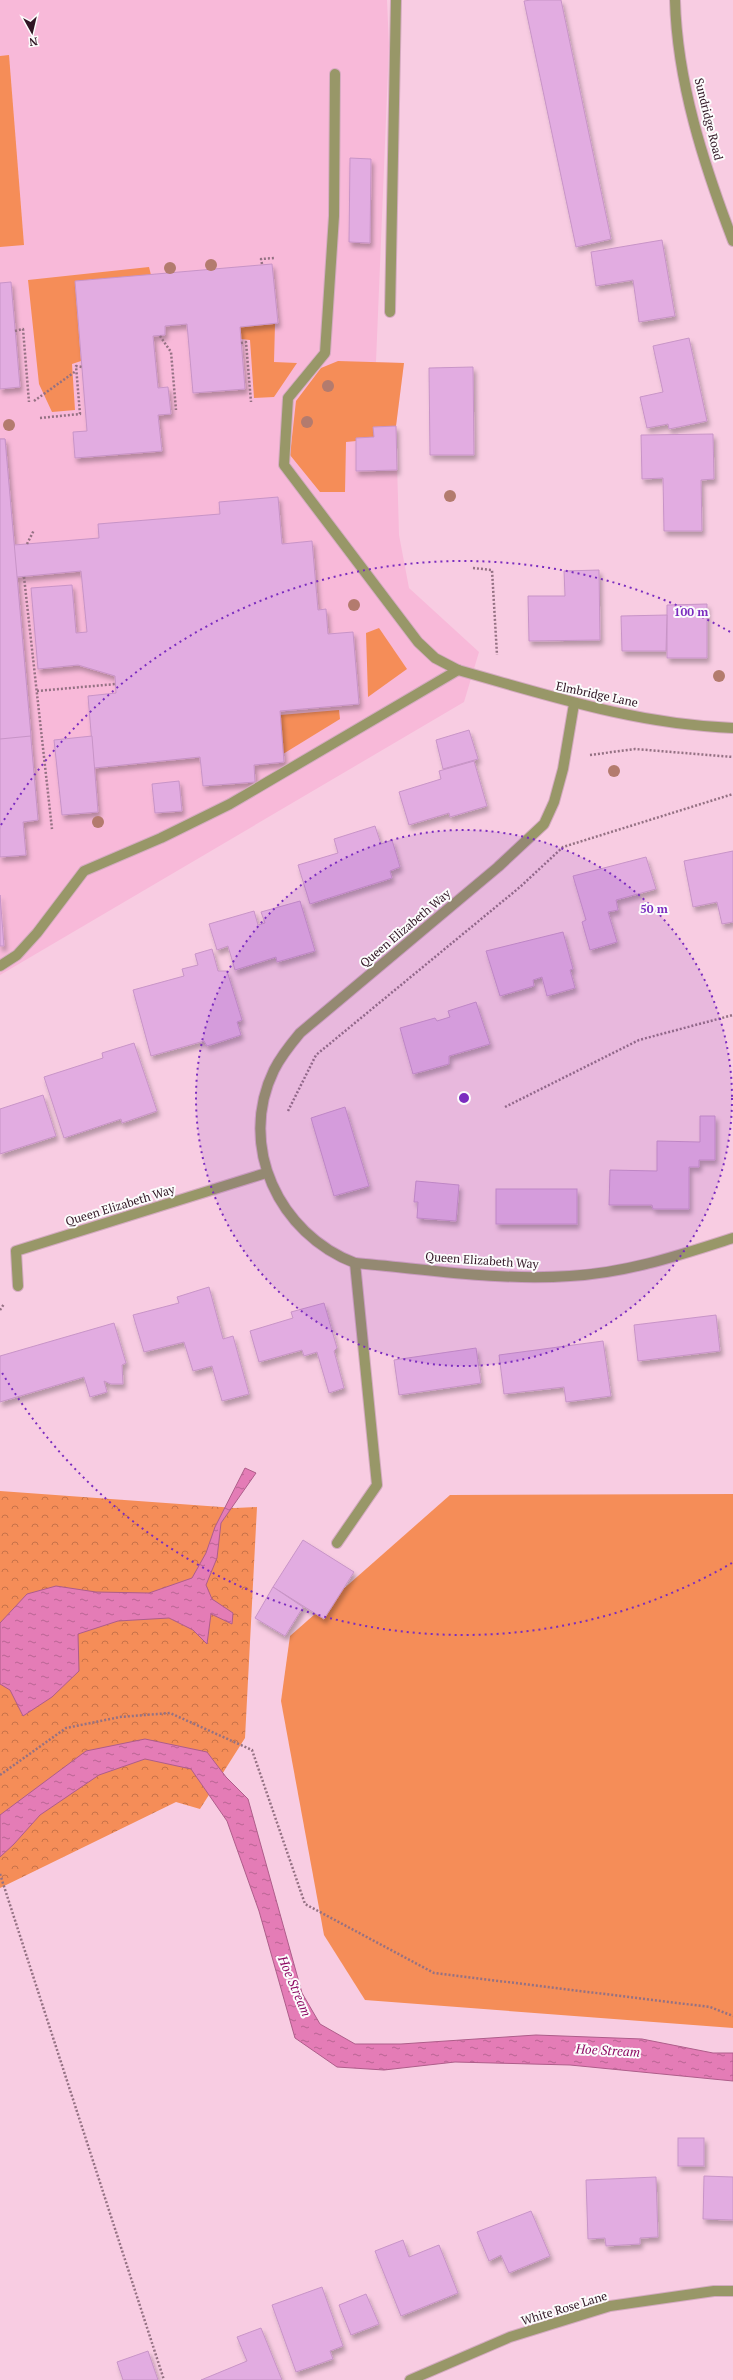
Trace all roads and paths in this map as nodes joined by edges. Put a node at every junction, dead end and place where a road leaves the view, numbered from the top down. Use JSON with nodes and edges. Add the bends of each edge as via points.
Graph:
{"nodes":[{"id":1,"x":396,"y":0,"type":"edge"},
{"id":2,"x":675,"y":0,"type":"edge"},
{"id":3,"x":335,"y":74,"type":"dead end"},
{"id":4,"x":733,"y":241,"type":"edge"},
{"id":5,"x":275,"y":258,"type":"dead end"},
{"id":6,"x":262,"y":264,"type":"dead end"},
{"id":7,"x":390,"y":312,"type":"dead end"},
{"id":8,"x":15,"y":331,"type":"dead end"},
{"id":9,"x":160,"y":336,"type":"dead end"},
{"id":10,"x":241,"y":343,"type":"dead end"},
{"id":11,"x":82,"y":367,"type":"dead end"},
{"id":12,"x":77,"y":371,"type":"junction"},
{"id":13,"x":34,"y":401,"type":"dead end"},
{"id":14,"x":28,"y":402,"type":"dead end"},
{"id":15,"x":251,"y":402,"type":"dead end"},
{"id":16,"x":176,"y":410,"type":"dead end"},
{"id":17,"x":40,"y":418,"type":"dead end"},
{"id":18,"x":34,"y":530,"type":"dead end"},
{"id":19,"x":27,"y":544,"type":"dead end"},
{"id":20,"x":473,"y":568,"type":"dead end"},
{"id":21,"x":24,"y":577,"type":"dead end"},
{"id":22,"x":458,"y":670,"type":"junction"},
{"id":23,"x":499,"y":682,"type":"junction"},
{"id":24,"x":116,"y":684,"type":"dead end"},
{"id":25,"x":37,"y":690,"type":"junction"},
{"id":26,"x":574,"y":704,"type":"junction"},
{"id":27,"x":733,"y":728,"type":"edge"},
{"id":28,"x":588,"y":755,"type":"dead end"},
{"id":29,"x":733,"y":757,"type":"edge"},
{"id":30,"x":733,"y":794,"type":"edge"},
{"id":31,"x":52,"y":829,"type":"dead end"},
{"id":32,"x":565,"y":840,"type":"dead end"},
{"id":33,"x":563,"y":847,"type":"junction"},
{"id":34,"x":0,"y":966,"type":"edge"},
{"id":35,"x":733,"y":1016,"type":"edge"},
{"id":36,"x":505,"y":1106,"type":"dead end"},
{"id":37,"x":286,"y":1114,"type":"dead end"},
{"id":38,"x":266,"y":1173,"type":"junction"},
{"id":39,"x":733,"y":1238,"type":"edge"},
{"id":40,"x":355,"y":1263,"type":"junction"},
{"id":41,"x":18,"y":1286,"type":"dead end"},
{"id":42,"x":337,"y":1543,"type":"dead end"},
{"id":43,"x":0,"y":1775,"type":"edge"},
{"id":44,"x":0,"y":1874,"type":"edge"},
{"id":45,"x":733,"y":2016,"type":"edge"},
{"id":46,"x":733,"y":2291,"type":"edge"},
{"id":47,"x":164,"y":2380,"type":"edge"},
{"id":48,"x":410,"y":2380,"type":"edge"}],
"edges":[{"from":1,"to":7,"type":"street"},
{"from":2,"to":4,"type":"street","name":"Sundridge Road","via":[[679,43],[699,143]]},
{"from":3,"to":22,"type":"street","name":"Elmbridge Lane","via":[[334,216],[325,353],[288,398],[284,465],[418,642],[435,658]]},
{"from":5,"to":6,"type":"path","via":[[261,259]]},
{"from":8,"to":14,"type":"path","via":[[23,329]]},
{"from":9,"to":16,"type":"path","via":[[171,352]]},
{"from":10,"to":15,"type":"path","via":[[246,342]]},
{"from":11,"to":12,"type":"path","via":[[76,366]]},
{"from":12,"to":13,"type":"path"},
{"from":12,"to":17,"type":"path","via":[[80,414]]},
{"from":18,"to":19,"type":"path"},
{"from":20,"to":23,"type":"path","via":[[492,570]]},
{"from":21,"to":25,"type":"path"},
{"from":22,"to":23,"type":"street","name":"Elmbridge Lane"},
{"from":22,"to":34,"type":"street","via":[[230,804],[161,838],[84,871],[37,933],[17,955]]},
{"from":23,"to":26,"type":"street","name":"Elmbridge Lane"},
{"from":24,"to":25,"type":"path"},
{"from":25,"to":31,"type":"path"},
{"from":26,"to":27,"type":"street","name":"Elmbridge Lane","via":[[645,718]]},
{"from":26,"to":38,"type":"street","name":"Queen Elizabeth Way","via":[[554,802],[544,824],[498,868],[300,1033],[285,1051],[273,1071],[263,1101],[260,1152]]},
{"from":28,"to":29,"type":"path","via":[[634,749]]},
{"from":30,"to":33,"type":"path"},
{"from":32,"to":33,"type":"path"},
{"from":33,"to":37,"type":"path","via":[[520,887],[316,1055]]},
{"from":35,"to":36,"type":"path","via":[[639,1040]]},
{"from":38,"to":40,"type":"street","name":"Queen Elizabeth Way","via":[[286,1212],[304,1232],[338,1257]]},
{"from":38,"to":41,"type":"street","name":"Queen Elizabeth Way","via":[[16,1251]]},
{"from":39,"to":40,"type":"street","name":"Queen Elizabeth Way","via":[[658,1262],[571,1276],[528,1278]]},
{"from":40,"to":42,"type":"street","via":[[377,1485]]},
{"from":43,"to":45,"type":"path","via":[[66,1728],[120,1717],[170,1713],[252,1750],[305,1904],[434,1974],[710,2007]]},
{"from":44,"to":47,"type":"path"},
{"from":46,"to":48,"type":"street","name":"White Rose Lane","via":[[714,2291],[610,2306],[510,2337]]}]}
